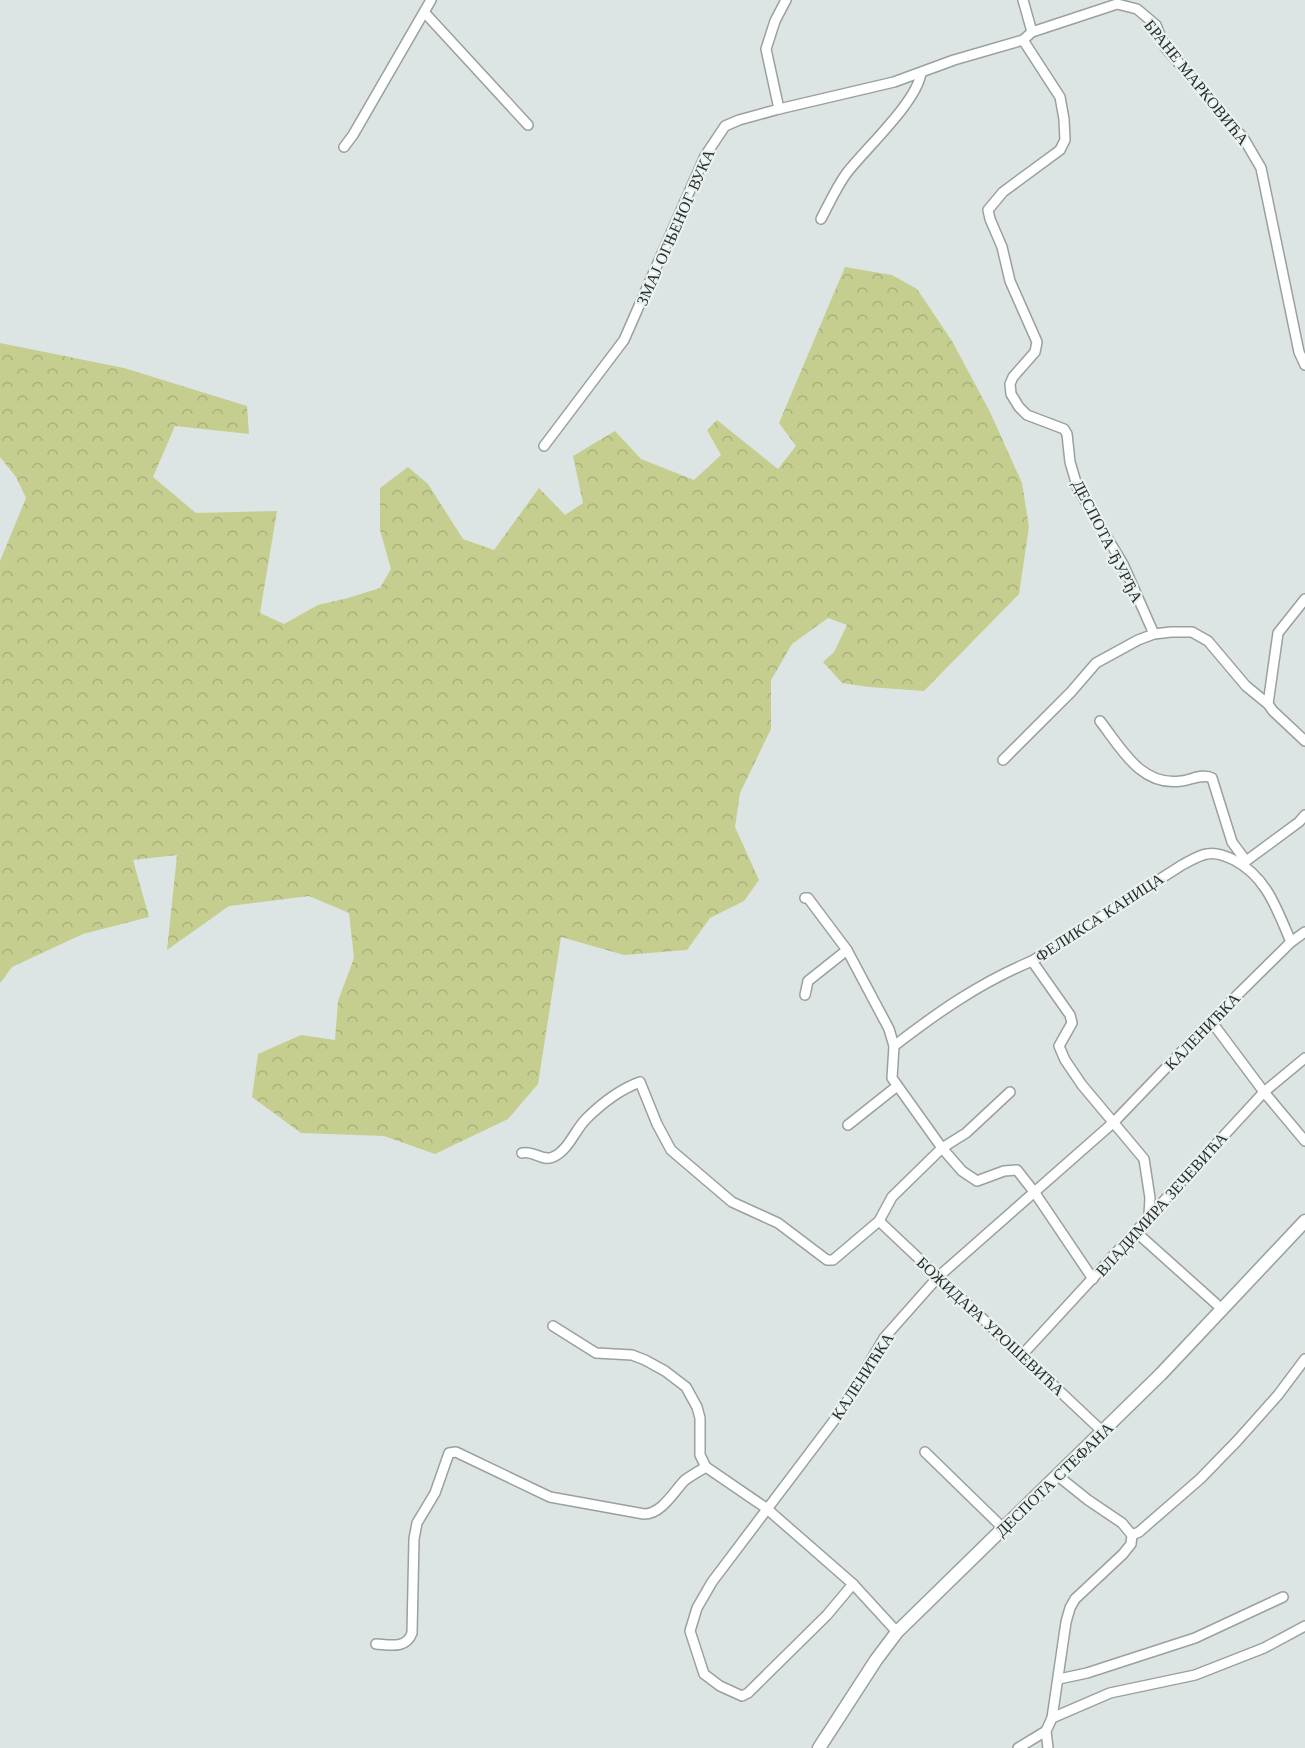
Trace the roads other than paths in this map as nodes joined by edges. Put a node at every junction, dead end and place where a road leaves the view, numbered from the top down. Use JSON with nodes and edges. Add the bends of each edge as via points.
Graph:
{"nodes":[{"id":1,"x":431,"y":0,"type":"edge"},
{"id":2,"x":786,"y":0,"type":"edge"},
{"id":3,"x":1023,"y":0,"type":"edge"},
{"id":4,"x":425,"y":13,"type":"junction"},
{"id":5,"x":1032,"y":32,"type":"junction"},
{"id":6,"x":1023,"y":40,"type":"junction"},
{"id":7,"x":921,"y":73,"type":"junction"},
{"id":8,"x":778,"y":109,"type":"junction"},
{"id":9,"x":528,"y":125,"type":"dead end"},
{"id":10,"x":344,"y":147,"type":"dead end"},
{"id":11,"x":821,"y":219,"type":"dead end"},
{"id":12,"x":1305,"y":364,"type":"edge"},
{"id":13,"x":544,"y":446,"type":"dead end"},
{"id":14,"x":1305,"y":599,"type":"edge"},
{"id":15,"x":1154,"y":634,"type":"junction"},
{"id":16,"x":1269,"y":704,"type":"junction"},
{"id":17,"x":1100,"y":721,"type":"dead end"},
{"id":18,"x":1305,"y":741,"type":"edge"},
{"id":19,"x":1004,"y":760,"type":"dead end"},
{"id":20,"x":1303,"y":822,"type":"edge"},
{"id":21,"x":1244,"y":863,"type":"junction"},
{"id":22,"x":805,"y":898,"type":"dead end"},
{"id":23,"x":1305,"y":932,"type":"edge"},
{"id":24,"x":1291,"y":942,"type":"junction"},
{"id":25,"x":847,"y":950,"type":"junction"},
{"id":26,"x":1032,"y":961,"type":"junction"},
{"id":27,"x":805,"y":994,"type":"dead end"},
{"id":28,"x":1211,"y":1021,"type":"junction"},
{"id":29,"x":894,"y":1046,"type":"junction"},
{"id":30,"x":1305,"y":1058,"type":"edge"},
{"id":31,"x":896,"y":1087,"type":"junction"},
{"id":32,"x":1010,"y":1092,"type":"dead end"},
{"id":33,"x":1264,"y":1092,"type":"junction"},
{"id":34,"x":1113,"y":1122,"type":"junction"},
{"id":35,"x":848,"y":1125,"type":"dead end"},
{"id":36,"x":1305,"y":1141,"type":"edge"},
{"id":37,"x":942,"y":1148,"type":"junction"},
{"id":38,"x":522,"y":1153,"type":"dead end"},
{"id":39,"x":1035,"y":1193,"type":"junction"},
{"id":40,"x":1149,"y":1215,"type":"junction"},
{"id":41,"x":879,"y":1221,"type":"junction"},
{"id":42,"x":1305,"y":1221,"type":"edge"},
{"id":43,"x":1136,"y":1232,"type":"junction"},
{"id":44,"x":938,"y":1277,"type":"junction"},
{"id":45,"x":1093,"y":1279,"type":"junction"},
{"id":46,"x":1223,"y":1310,"type":"junction"},
{"id":47,"x":553,"y":1326,"type":"dead end"},
{"id":48,"x":1022,"y":1355,"type":"junction"},
{"id":49,"x":1305,"y":1359,"type":"edge"},
{"id":50,"x":1104,"y":1432,"type":"junction"},
{"id":51,"x":925,"y":1452,"type":"dead end"},
{"id":52,"x":706,"y":1467,"type":"junction"},
{"id":53,"x":1058,"y":1476,"type":"junction"},
{"id":54,"x":766,"y":1508,"type":"junction"},
{"id":55,"x":1003,"y":1528,"type":"junction"},
{"id":56,"x":1132,"y":1535,"type":"junction"},
{"id":57,"x":853,"y":1584,"type":"junction"},
{"id":58,"x":1282,"y":1597,"type":"dead end"},
{"id":59,"x":1305,"y":1626,"type":"edge"},
{"id":60,"x":897,"y":1632,"type":"junction"},
{"id":61,"x":376,"y":1644,"type":"dead end"},
{"id":62,"x":1059,"y":1678,"type":"junction"},
{"id":63,"x":1052,"y":1718,"type":"junction"},
{"id":64,"x":1046,"y":1731,"type":"junction"},
{"id":65,"x":819,"y":1748,"type":"edge"},
{"id":66,"x":1018,"y":1748,"type":"edge"},
{"id":67,"x":1048,"y":1748,"type":"edge"}],
"edges":[{"from":1,"to":4,"type":"street"},
{"from":2,"to":8,"type":"street","via":[[766,49]]},
{"from":3,"to":5,"type":"street"},
{"from":4,"to":9,"type":"street"},
{"from":4,"to":10,"type":"street"},
{"from":5,"to":6,"type":"street","name":"ЗМАЈ ОГЊЕНОГ ВУКА"},
{"from":5,"to":12,"type":"street","name":"БРАНЕ МАРКОВИЋА","via":[[1117,4],[1137,9],[1156,25],[1166,47],[1244,140],[1261,168],[1299,352]]},
{"from":6,"to":7,"type":"street","name":"ЗМАЈ ОГЊЕНОГ ВУКА"},
{"from":6,"to":15,"type":"street","name":"ДЕСПОТА ЂУРЂА","via":[[1060,97],[1065,140],[1060,150],[1003,192],[988,210],[1010,281],[1036,342],[1035,352],[1013,377],[1011,394],[1027,415],[1064,429],[1067,434],[1078,489],[1123,564]]},
{"from":7,"to":8,"type":"street","name":"ЗМАЈ ОГЊЕНОГ ВУКА"},
{"from":7,"to":11,"type":"street","via":[[902,110],[844,177]]},
{"from":8,"to":13,"type":"street","name":"ЗМАЈ ОГЊЕНОГ ВУКА","via":[[729,124],[719,133],[705,156],[624,340]]},
{"from":14,"to":16,"type":"street","via":[[1278,633]]},
{"from":15,"to":16,"type":"street","via":[[1201,635],[1246,686]]},
{"from":15,"to":19,"type":"street","via":[[1096,663]]},
{"from":16,"to":18,"type":"street"},
{"from":17,"to":21,"type":"street","via":[[1132,763],[1154,779],[1169,782],[1207,775],[1212,778]]},
{"from":20,"to":21,"type":"street"},
{"from":21,"to":24,"type":"street","via":[[1269,891]]},
{"from":21,"to":26,"type":"street","name":"ФЕЛИКСА КАНИЦА","via":[[1208,853],[1182,865]]},
{"from":22,"to":25,"type":"street"},
{"from":23,"to":24,"type":"street","name":"КАЛЕНИЋКА"},
{"from":24,"to":28,"type":"street","name":"КАЛЕНИЋКА"},
{"from":25,"to":27,"type":"street","via":[[813,976],[806,984]]},
{"from":25,"to":29,"type":"street"},
{"from":26,"to":29,"type":"street","name":"ФЕЛИКСА КАНИЦА","via":[[972,990]]},
{"from":26,"to":34,"type":"street","via":[[1070,1015],[1072,1023],[1059,1046],[1065,1060]]},
{"from":28,"to":33,"type":"street"},
{"from":28,"to":34,"type":"street","name":"КАЛЕНИЋКА"},
{"from":29,"to":31,"type":"street","via":[[892,1078]]},
{"from":30,"to":33,"type":"street","name":"ВЛАДИМИРА ЗЕЧЕВИЋА"},
{"from":31,"to":35,"type":"street"},
{"from":31,"to":37,"type":"street"},
{"from":32,"to":37,"type":"street","via":[[966,1133]]},
{"from":33,"to":36,"type":"street"},
{"from":33,"to":40,"type":"street","name":"ВЛАДИМИРА ЗЕЧЕВИЋА"},
{"from":34,"to":39,"type":"street","name":"КАЛЕНИЋКА"},
{"from":34,"to":40,"type":"street","via":[[1144,1159]]},
{"from":37,"to":39,"type":"street","via":[[962,1171],[977,1181],[1017,1170]]},
{"from":37,"to":41,"type":"street","via":[[892,1197]]},
{"from":38,"to":41,"type":"street","via":[[554,1157],[586,1119],[640,1082],[671,1150],[732,1202],[778,1224],[827,1260],[833,1260]]},
{"from":39,"to":44,"type":"street","name":"КАЛЕНИЋКА"},
{"from":39,"to":45,"type":"street"},
{"from":40,"to":43,"type":"street","name":"ВЛАДИМИРА ЗЕЧЕВИЋА"},
{"from":41,"to":44,"type":"street","name":"БОЖИДАРА УРОШЕВИЋА"},
{"from":42,"to":46,"type":"main road","name":"ДЕСПОТА СТЕФАНА"},
{"from":43,"to":45,"type":"street","name":"ВЛАДИМИРА ЗЕЧЕВИЋА"},
{"from":43,"to":46,"type":"street"},
{"from":44,"to":48,"type":"street","name":"БОЖИДАРА УРОШЕВИЋА"},
{"from":44,"to":54,"type":"street","name":"КАЛЕНИЋКА","via":[[884,1338],[842,1410]]},
{"from":45,"to":48,"type":"street","name":"ВЛАДИМИРА ЗЕЧЕВИЋА"},
{"from":46,"to":50,"type":"main road","name":"ДЕСПОТА СТЕФАНА"},
{"from":47,"to":52,"type":"street","via":[[596,1353],[632,1355],[645,1360],[686,1387],[700,1418],[700,1455]]},
{"from":48,"to":50,"type":"street","name":"БОЖИДАРА УРОШЕВИЋА"},
{"from":49,"to":56,"type":"street","via":[[1278,1395],[1200,1479]]},
{"from":50,"to":53,"type":"main road","name":"ДЕСПОТА СТЕФАНА"},
{"from":51,"to":55,"type":"street"},
{"from":52,"to":54,"type":"street"},
{"from":52,"to":61,"type":"street","via":[[691,1475],[663,1505],[644,1514],[550,1497],[456,1452],[449,1453],[435,1493],[417,1523],[412,1633],[404,1644]]},
{"from":53,"to":55,"type":"main road","name":"ДЕСПОТА СТЕФАНА"},
{"from":53,"to":56,"type":"street","via":[[1122,1523]]},
{"from":54,"to":57,"type":"street"},
{"from":54,"to":57,"type":"street","name":"КАЛЕНИЋКА","via":[[712,1582],[694,1616],[690,1631],[704,1674],[742,1696],[827,1615]]},
{"from":55,"to":60,"type":"main road","name":"ДЕСПОТА СТЕФАНА"},
{"from":56,"to":62,"type":"street","via":[[1123,1554],[1070,1608]]},
{"from":57,"to":60,"type":"street"},
{"from":58,"to":62,"type":"street","via":[[1195,1638]]},
{"from":59,"to":63,"type":"street","via":[[1264,1648],[1195,1675],[1110,1693]]},
{"from":60,"to":65,"type":"main road","name":"ДЕСПОТА СТЕФАНА"},
{"from":62,"to":63,"type":"street"},
{"from":63,"to":64,"type":"street"},
{"from":64,"to":66,"type":"street"},
{"from":64,"to":67,"type":"street"}]}
